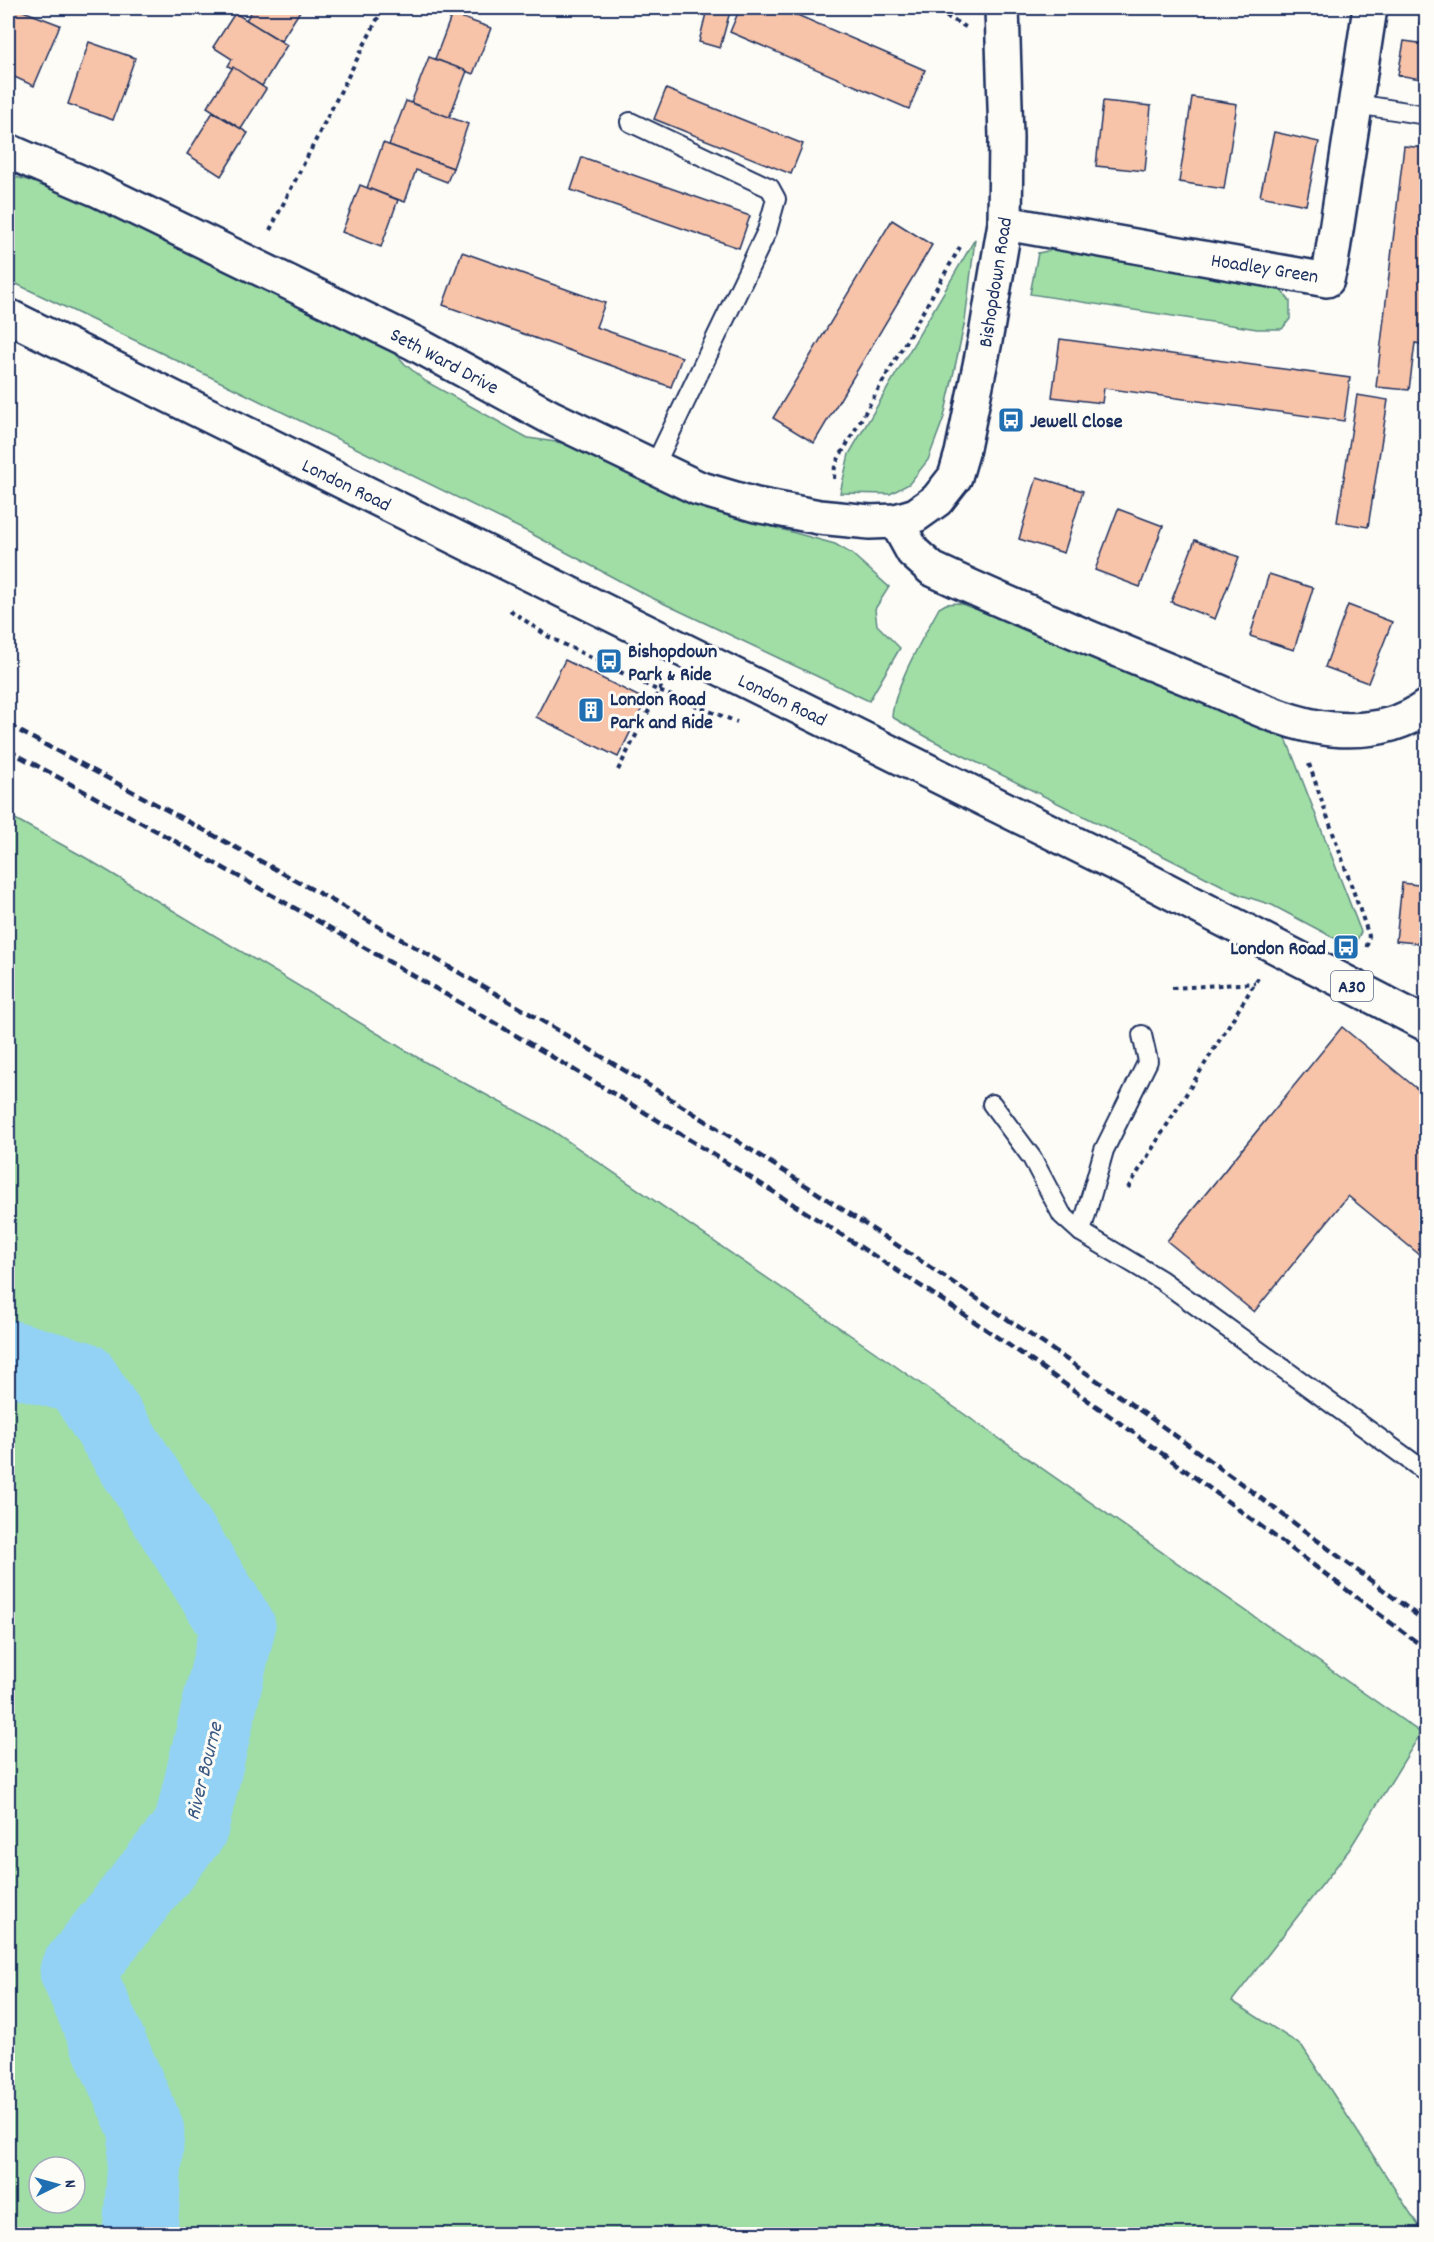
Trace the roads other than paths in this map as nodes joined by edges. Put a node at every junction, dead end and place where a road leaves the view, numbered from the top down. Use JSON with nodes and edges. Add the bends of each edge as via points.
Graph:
{"nodes":[{"id":1,"x":1002,"y":8,"type":"edge"},
{"id":2,"x":1370,"y":8,"type":"edge"},
{"id":3,"x":1356,"y":104,"type":"junction"},
{"id":4,"x":1426,"y":115,"type":"edge"},
{"id":5,"x":630,"y":122,"type":"dead end"},
{"id":6,"x":8,"y":151,"type":"edge"},
{"id":7,"x":1005,"y":222,"type":"junction"},
{"id":8,"x":8,"y":316,"type":"edge"},
{"id":9,"x":654,"y":467,"type":"junction"},
{"id":10,"x":896,"y":521,"type":"junction"},
{"id":11,"x":1426,"y":707,"type":"edge"},
{"id":12,"x":1426,"y":1024,"type":"edge"},
{"id":13,"x":1142,"y":1035,"type":"dead end"},
{"id":14,"x":992,"y":1104,"type":"dead end"},
{"id":15,"x":1081,"y":1232,"type":"junction"},
{"id":16,"x":1426,"y":1472,"type":"edge"}],
"edges":[{"from":1,"to":7,"type":"main road","name":"Bishopdown Road"},
{"from":2,"to":3,"type":"main road","name":"Hoadley Green"},
{"from":3,"to":4,"type":"lane"},
{"from":3,"to":7,"type":"main road","name":"Hoadley Green","via":[[1327,280]]},
{"from":5,"to":9,"type":"lane","via":[[770,188],[776,199],[767,231]]},
{"from":6,"to":9,"type":"main road","name":"Seth Ward Drive","via":[[96,189],[414,342],[552,418]]},
{"from":7,"to":10,"type":"main road","name":"Bishopdown Road","via":[[985,341],[955,477],[937,500],[916,515]]},
{"from":8,"to":12,"type":"main road","name":"London Road","number":"A30","via":[[1120,866]]},
{"from":9,"to":10,"type":"main road","name":"Seth Ward Drive","via":[[698,488],[756,505],[831,518]]},
{"from":10,"to":11,"type":"main road","via":[[913,552],[932,569],[1293,721],[1330,729],[1365,730],[1414,716]]},
{"from":13,"to":15,"type":"lane","via":[[1148,1061],[1104,1150]]},
{"from":14,"to":15,"type":"lane","via":[[1032,1158],[1062,1215]]},
{"from":15,"to":16,"type":"lane","via":[[1161,1280]]}]}
